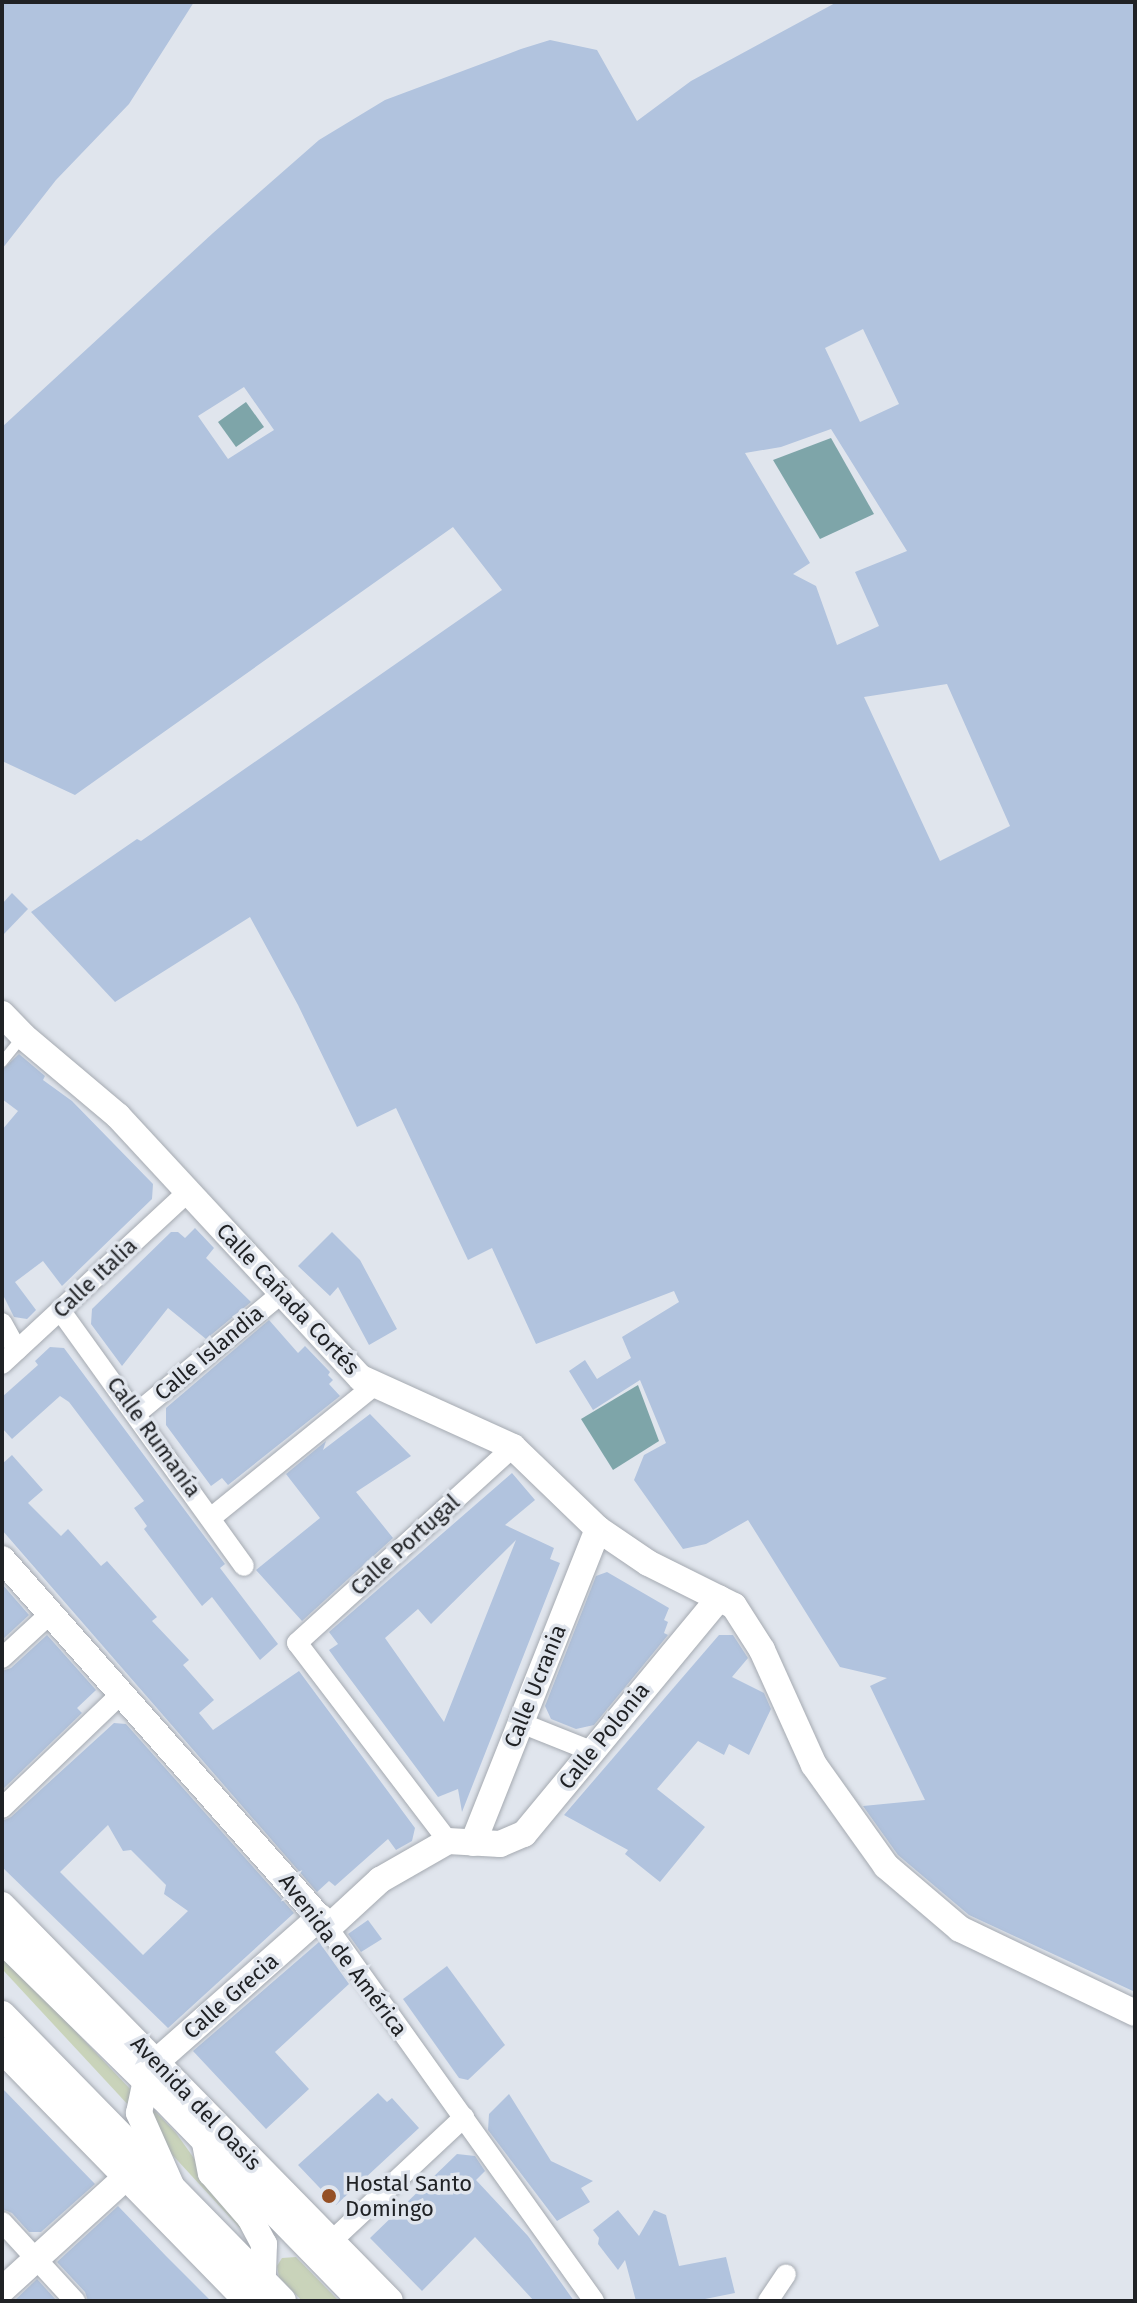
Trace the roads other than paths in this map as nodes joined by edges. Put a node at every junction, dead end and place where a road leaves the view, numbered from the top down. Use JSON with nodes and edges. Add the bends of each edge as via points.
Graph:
{"nodes":[{"id":1,"x":2,"y":1014,"type":"edge"},
{"id":2,"x":23,"y":1036,"type":"junction"},
{"id":3,"x":2,"y":1062,"type":"edge"},
{"id":4,"x":188,"y":1192,"type":"junction"},
{"id":5,"x":282,"y":1293,"type":"junction"},
{"id":6,"x":60,"y":1310,"type":"junction"},
{"id":7,"x":2,"y":1323,"type":"edge"},
{"id":8,"x":9,"y":1357,"type":"edge"},
{"id":9,"x":375,"y":1385,"type":"junction"},
{"id":10,"x":137,"y":1413,"type":"junction"},
{"id":11,"x":513,"y":1447,"type":"junction"},
{"id":12,"x":212,"y":1517,"type":"junction"},
{"id":13,"x":598,"y":1529,"type":"junction"},
{"id":14,"x":2,"y":1559,"type":"edge"},
{"id":15,"x":244,"y":1566,"type":"dead end"},
{"id":16,"x":726,"y":1602,"type":"junction"},
{"id":17,"x":51,"y":1613,"type":"junction"},
{"id":18,"x":2,"y":1658,"type":"edge"},
{"id":19,"x":122,"y":1693,"type":"junction"},
{"id":20,"x":521,"y":1723,"type":"junction"},
{"id":21,"x":591,"y":1751,"type":"junction"},
{"id":22,"x":2,"y":1808,"type":"edge"},
{"id":23,"x":460,"y":1842,"type":"junction"},
{"id":24,"x":2,"y":1905,"type":"edge"},
{"id":25,"x":324,"y":1922,"type":"junction"},
{"id":26,"x":2,"y":1939,"type":"edge"},
{"id":27,"x":1135,"y":2013,"type":"edge"},
{"id":28,"x":2,"y":2015,"type":"edge"},
{"id":29,"x":2,"y":2050,"type":"edge"},
{"id":30,"x":151,"y":2071,"type":"junction"},
{"id":31,"x":464,"y":2117,"type":"junction"},
{"id":32,"x":204,"y":2138,"type":"junction"},
{"id":33,"x":126,"y":2177,"type":"junction"},
{"id":34,"x":172,"y":2189,"type":"junction"},
{"id":35,"x":2,"y":2222,"type":"edge"},
{"id":36,"x":324,"y":2248,"type":"junction"},
{"id":37,"x":36,"y":2259,"type":"junction"},
{"id":38,"x":786,"y":2274,"type":"dead end"},
{"id":39,"x":2,"y":2290,"type":"edge"},
{"id":40,"x":256,"y":2297,"type":"edge"},
{"id":41,"x":75,"y":2301,"type":"edge"},
{"id":42,"x":362,"y":2301,"type":"edge"},
{"id":43,"x":390,"y":2301,"type":"edge"},
{"id":44,"x":594,"y":2301,"type":"edge"},
{"id":45,"x":768,"y":2301,"type":"edge"}],
"edges":[{"from":1,"to":2,"type":"street","name":"Calle Cañada Cortés"},
{"from":2,"to":3,"type":"lane"},
{"from":2,"to":4,"type":"street","name":"Calle Cañada Cortés","via":[[118,1116]]},
{"from":4,"to":5,"type":"street","name":"Calle Cañada Cortés"},
{"from":4,"to":6,"type":"street","name":"Calle Italia"},
{"from":5,"to":9,"type":"street","name":"Calle Cañada Cortés","via":[[361,1378]]},
{"from":5,"to":10,"type":"street","name":"Calle Islandia"},
{"from":6,"to":8,"type":"street","name":"Calle Italia"},
{"from":6,"to":10,"type":"street","name":"Calle Rumanía"},
{"from":7,"to":8,"type":"street"},
{"from":9,"to":11,"type":"street","name":"Calle Cañada Cortés"},
{"from":9,"to":12,"type":"street"},
{"from":10,"to":12,"type":"street","name":"Calle Rumanía"},
{"from":11,"to":13,"type":"street","name":"Calle Cañada Cortés"},
{"from":11,"to":23,"type":"street","name":"Calle Portugal","via":[[297,1643]]},
{"from":12,"to":15,"type":"street","name":"Calle Rumanía"},
{"from":13,"to":16,"type":"street","name":"Calle Cañada Cortés","via":[[648,1563]]},
{"from":13,"to":20,"type":"street","name":"Calle Ucrania"},
{"from":14,"to":17,"type":"street","name":"Avenida de América"},
{"from":16,"to":21,"type":"street","name":"Calle Polonia"},
{"from":16,"to":27,"type":"street","via":[[762,1650],[814,1765],[886,1866],[960,1929]]},
{"from":17,"to":18,"type":"street"},
{"from":17,"to":19,"type":"street","name":"Avenida de América"},
{"from":19,"to":22,"type":"street"},
{"from":19,"to":25,"type":"street","name":"Avenida de América"},
{"from":20,"to":21,"type":"street"},
{"from":20,"to":23,"type":"street","name":"Calle Ucrania"},
{"from":21,"to":23,"type":"street","name":"Calle Polonia","via":[[524,1834],[500,1844]]},
{"from":23,"to":25,"type":"street","name":"Calle Grecia","via":[[380,1880]]},
{"from":24,"to":30,"type":"street","name":"Avenida del Oasis"},
{"from":25,"to":30,"type":"street","name":"Calle Grecia"},
{"from":25,"to":31,"type":"street","name":"Avenida de América"},
{"from":26,"to":30,"type":"main road","name":"Avenida del Oasis"},
{"from":28,"to":34,"type":"main road"},
{"from":29,"to":33,"type":"street"},
{"from":30,"to":32,"type":"main road","name":"Avenida del Oasis"},
{"from":30,"to":34,"type":"street","via":[[139,2113]]},
{"from":30,"to":36,"type":"street","name":"Avenida del Oasis"},
{"from":31,"to":36,"type":"street"},
{"from":31,"to":44,"type":"street","name":"Avenida de América"},
{"from":32,"to":36,"type":"main road","name":"Avenida del Oasis"},
{"from":32,"to":40,"type":"street","via":[[211,2173],[250,2218],[264,2244]]},
{"from":33,"to":37,"type":"street"},
{"from":33,"to":40,"type":"street"},
{"from":34,"to":40,"type":"main road"},
{"from":35,"to":37,"type":"street"},
{"from":36,"to":42,"type":"main road","name":"Avenida del Oasis"},
{"from":36,"to":43,"type":"street","name":"Avenida del Oasis"},
{"from":37,"to":39,"type":"street"},
{"from":37,"to":41,"type":"street"},
{"from":38,"to":45,"type":"street"}]}
